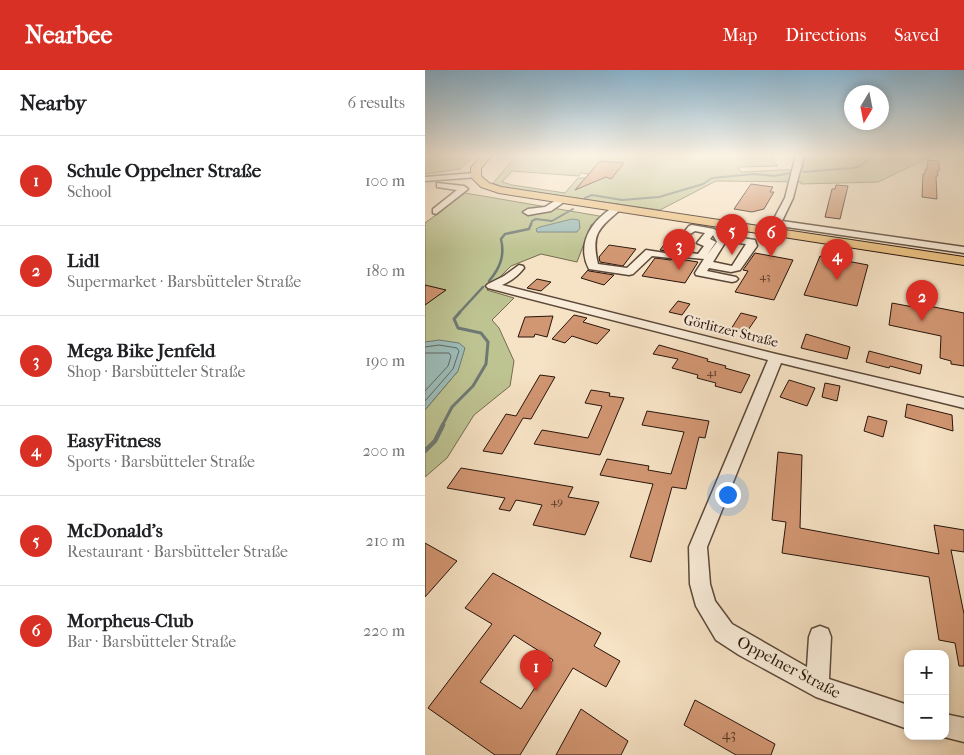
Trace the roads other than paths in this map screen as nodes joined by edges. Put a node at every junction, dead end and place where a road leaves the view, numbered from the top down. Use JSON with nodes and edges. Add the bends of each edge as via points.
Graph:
{"nodes":[{"id":1,"x":456,"y":187,"type":"edge"},
{"id":2,"x":491,"y":187,"type":"edge"},
{"id":3,"x":792,"y":187,"type":"edge"},
{"id":4,"x":561,"y":200,"type":"junction"},
{"id":5,"x":617,"y":208,"type":"junction"},
{"id":6,"x":436,"y":211,"type":"dead end"},
{"id":7,"x":528,"y":212,"type":"dead end"},
{"id":8,"x":774,"y":227,"type":"junction"},
{"id":9,"x":690,"y":230,"type":"dead end"},
{"id":10,"x":719,"y":232,"type":"junction"},
{"id":11,"x":964,"y":250,"type":"edge"},
{"id":12,"x":701,"y":251,"type":"junction"},
{"id":13,"x":964,"y":261,"type":"edge"},
{"id":14,"x":707,"y":264,"type":"junction"},
{"id":15,"x":519,"y":268,"type":"dead end"},
{"id":16,"x":731,"y":280,"type":"dead end"},
{"id":17,"x":776,"y":358,"type":"junction"},
{"id":18,"x":964,"y":402,"type":"edge"},
{"id":19,"x":820,"y":637,"type":"dead end"},
{"id":20,"x":817,"y":685,"type":"junction"},
{"id":21,"x":904,"y":716,"type":"edge"},
{"id":22,"x":949,"y":727,"type":"edge"},
{"id":23,"x":964,"y":730,"type":"edge"}],
"edges":[{"from":1,"to":6,"type":"street","via":[[464,189]]},
{"from":2,"to":4,"type":"main road"},
{"from":3,"to":8,"type":"street"},
{"from":4,"to":5,"type":"main road"},
{"from":4,"to":7,"type":"street","via":[[548,209]]},
{"from":5,"to":10,"type":"main road"},
{"from":5,"to":12,"type":"street","via":[[593,230],[588,244],[593,267],[629,272],[651,252]]},
{"from":8,"to":10,"type":"main road"},
{"from":8,"to":11,"type":"street"},
{"from":8,"to":13,"type":"main road"},
{"from":9,"to":12,"type":"street","via":[[711,231]]},
{"from":10,"to":12,"type":"street"},
{"from":10,"to":14,"type":"street","via":[[722,242]]},
{"from":10,"to":14,"type":"street","via":[[751,242],[752,246],[736,268]]},
{"from":14,"to":16,"type":"street","via":[[700,273]]},
{"from":15,"to":17,"type":"street","name":"Görlitzer Straße","via":[[492,286]]},
{"from":17,"to":18,"type":"street","name":"Görlitzer Straße"},
{"from":17,"to":20,"type":"street","name":"Oppelner Straße","via":[[698,547],[700,584],[706,606],[724,632]]},
{"from":19,"to":20,"type":"street"},
{"from":20,"to":21,"type":"street","name":"Oppelner Straße"},
{"from":22,"to":23,"type":"street"}]}
